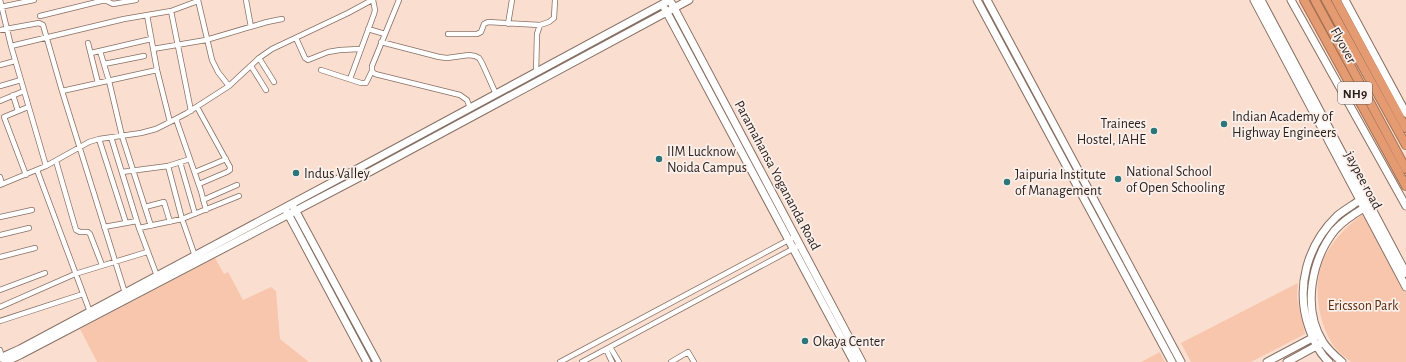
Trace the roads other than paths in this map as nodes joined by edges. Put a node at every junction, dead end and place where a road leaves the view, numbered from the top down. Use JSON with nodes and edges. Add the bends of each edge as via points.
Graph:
{"nodes":[{"id":1,"x":0,"y":0,"type":"edge"},
{"id":2,"x":34,"y":0,"type":"edge"},
{"id":3,"x":136,"y":0,"type":"edge"},
{"id":4,"x":198,"y":0,"type":"edge"},
{"id":5,"x":372,"y":0,"type":"edge"},
{"id":6,"x":399,"y":0,"type":"edge"},
{"id":7,"x":512,"y":0,"type":"edge"},
{"id":8,"x":555,"y":0,"type":"edge"},
{"id":9,"x":670,"y":0,"type":"edge"},
{"id":10,"x":689,"y":0,"type":"edge"},
{"id":11,"x":977,"y":0,"type":"edge"},
{"id":12,"x":986,"y":0,"type":"edge"},
{"id":13,"x":1254,"y":0,"type":"edge"},
{"id":14,"x":1261,"y":0,"type":"edge"},
{"id":15,"x":1292,"y":0,"type":"edge"},
{"id":16,"x":1304,"y":0,"type":"edge"},
{"id":17,"x":1315,"y":0,"type":"edge"},
{"id":18,"x":1326,"y":0,"type":"edge"},
{"id":19,"x":1336,"y":0,"type":"edge"},
{"id":20,"x":22,"y":1,"type":"edge"},
{"id":21,"x":252,"y":1,"type":"edge"},
{"id":22,"x":246,"y":2,"type":"edge"},
{"id":23,"x":1348,"y":2,"type":"edge"},
{"id":24,"x":662,"y":4,"type":"junction"},
{"id":25,"x":1,"y":7,"type":"edge"},
{"id":26,"x":675,"y":8,"type":"junction"},
{"id":27,"x":171,"y":11,"type":"junction"},
{"id":28,"x":666,"y":12,"type":"junction"},
{"id":29,"x":147,"y":15,"type":"junction"},
{"id":30,"x":40,"y":16,"type":"dead end"},
{"id":31,"x":282,"y":19,"type":"dead end"},
{"id":32,"x":508,"y":24,"type":"junction"},
{"id":33,"x":540,"y":25,"type":"junction"},
{"id":34,"x":251,"y":27,"type":"junction"},
{"id":35,"x":6,"y":28,"type":"junction"},
{"id":36,"x":368,"y":29,"type":"junction"},
{"id":37,"x":0,"y":30,"type":"edge"},
{"id":38,"x":385,"y":34,"type":"junction"},
{"id":39,"x":448,"y":34,"type":"dead end"},
{"id":40,"x":46,"y":37,"type":"junction"},
{"id":41,"x":296,"y":38,"type":"junction"},
{"id":42,"x":151,"y":39,"type":"junction"},
{"id":43,"x":206,"y":40,"type":"junction"},
{"id":44,"x":381,"y":42,"type":"junction"},
{"id":45,"x":88,"y":44,"type":"dead end"},
{"id":46,"x":11,"y":46,"type":"junction"},
{"id":47,"x":177,"y":46,"type":"junction"},
{"id":48,"x":153,"y":49,"type":"junction"},
{"id":49,"x":360,"y":49,"type":"junction"},
{"id":50,"x":100,"y":51,"type":"junction"},
{"id":51,"x":91,"y":53,"type":"junction"},
{"id":52,"x":144,"y":56,"type":"dead end"},
{"id":53,"x":259,"y":58,"type":"junction"},
{"id":54,"x":15,"y":61,"type":"junction"},
{"id":55,"x":104,"y":64,"type":"junction"},
{"id":56,"x":0,"y":65,"type":"edge"},
{"id":57,"x":251,"y":66,"type":"junction"},
{"id":58,"x":157,"y":70,"type":"junction"},
{"id":59,"x":321,"y":70,"type":"dead end"},
{"id":60,"x":372,"y":71,"type":"junction"},
{"id":61,"x":536,"y":73,"type":"junction"},
{"id":62,"x":350,"y":79,"type":"junction"},
{"id":63,"x":21,"y":80,"type":"junction"},
{"id":64,"x":540,"y":80,"type":"junction"},
{"id":65,"x":109,"y":81,"type":"junction"},
{"id":66,"x":274,"y":82,"type":"dead end"},
{"id":67,"x":98,"y":84,"type":"junction"},
{"id":68,"x":0,"y":86,"type":"edge"},
{"id":69,"x":229,"y":86,"type":"junction"},
{"id":70,"x":266,"y":90,"type":"dead end"},
{"id":71,"x":24,"y":91,"type":"junction"},
{"id":72,"x":62,"y":91,"type":"junction"},
{"id":73,"x":496,"y":94,"type":"junction"},
{"id":74,"x":13,"y":95,"type":"junction"},
{"id":75,"x":1309,"y":97,"type":"junction"},
{"id":76,"x":0,"y":101,"type":"edge"},
{"id":77,"x":28,"y":107,"type":"junction"},
{"id":78,"x":197,"y":107,"type":"junction"},
{"id":79,"x":470,"y":108,"type":"junction"},
{"id":80,"x":18,"y":111,"type":"junction"},
{"id":81,"x":191,"y":111,"type":"junction"},
{"id":82,"x":1406,"y":113,"type":"edge"},
{"id":83,"x":176,"y":119,"type":"junction"},
{"id":84,"x":170,"y":122,"type":"junction"},
{"id":85,"x":1406,"y":128,"type":"edge"},
{"id":86,"x":122,"y":136,"type":"junction"},
{"id":87,"x":111,"y":137,"type":"junction"},
{"id":88,"x":99,"y":139,"type":"junction"},
{"id":89,"x":1406,"y":145,"type":"edge"},
{"id":90,"x":79,"y":146,"type":"junction"},
{"id":91,"x":190,"y":159,"type":"junction"},
{"id":92,"x":226,"y":159,"type":"junction"},
{"id":93,"x":56,"y":161,"type":"junction"},
{"id":94,"x":180,"y":162,"type":"junction"},
{"id":95,"x":46,"y":166,"type":"junction"},
{"id":96,"x":168,"y":166,"type":"junction"},
{"id":97,"x":1406,"y":169,"type":"edge"},
{"id":98,"x":38,"y":170,"type":"junction"},
{"id":99,"x":133,"y":170,"type":"junction"},
{"id":100,"x":122,"y":172,"type":"junction"},
{"id":101,"x":195,"y":172,"type":"junction"},
{"id":102,"x":26,"y":175,"type":"junction"},
{"id":103,"x":0,"y":177,"type":"edge"},
{"id":104,"x":1,"y":184,"type":"edge"},
{"id":105,"x":199,"y":184,"type":"junction"},
{"id":106,"x":237,"y":185,"type":"dead end"},
{"id":107,"x":1406,"y":186,"type":"edge"},
{"id":108,"x":239,"y":196,"type":"dead end"},
{"id":109,"x":204,"y":200,"type":"junction"},
{"id":110,"x":1360,"y":200,"type":"junction"},
{"id":111,"x":1406,"y":206,"type":"edge"},
{"id":112,"x":145,"y":207,"type":"junction"},
{"id":113,"x":294,"y":207,"type":"junction"},
{"id":114,"x":1364,"y":208,"type":"junction"},
{"id":115,"x":32,"y":210,"type":"dead end"},
{"id":116,"x":206,"y":210,"type":"junction"},
{"id":117,"x":287,"y":211,"type":"junction"},
{"id":118,"x":195,"y":214,"type":"junction"},
{"id":119,"x":0,"y":217,"type":"edge"},
{"id":120,"x":182,"y":219,"type":"junction"},
{"id":121,"x":137,"y":221,"type":"junction"},
{"id":122,"x":170,"y":222,"type":"junction"},
{"id":123,"x":126,"y":223,"type":"junction"},
{"id":124,"x":151,"y":226,"type":"junction"},
{"id":125,"x":104,"y":227,"type":"junction"},
{"id":126,"x":29,"y":228,"type":"dead end"},
{"id":127,"x":139,"y":228,"type":"junction"},
{"id":128,"x":0,"y":235,"type":"edge"},
{"id":129,"x":796,"y":236,"type":"junction"},
{"id":130,"x":788,"y":240,"type":"junction"},
{"id":131,"x":800,"y":245,"type":"junction"},
{"id":132,"x":35,"y":248,"type":"dead end"},
{"id":133,"x":793,"y":249,"type":"junction"},
{"id":134,"x":147,"y":252,"type":"junction"},
{"id":135,"x":195,"y":256,"type":"junction"},
{"id":136,"x":0,"y":258,"type":"edge"},
{"id":137,"x":114,"y":262,"type":"junction"},
{"id":138,"x":102,"y":265,"type":"junction"},
{"id":139,"x":45,"y":272,"type":"dead end"},
{"id":140,"x":1406,"y":273,"type":"edge"},
{"id":141,"x":75,"y":274,"type":"junction"},
{"id":142,"x":157,"y":276,"type":"junction"},
{"id":143,"x":1406,"y":286,"type":"edge"},
{"id":144,"x":0,"y":290,"type":"edge"},
{"id":145,"x":125,"y":293,"type":"junction"},
{"id":146,"x":82,"y":294,"type":"junction"},
{"id":147,"x":0,"y":307,"type":"edge"},
{"id":148,"x":90,"y":312,"type":"junction"},
{"id":149,"x":0,"y":322,"type":"edge"},
{"id":150,"x":1319,"y":334,"type":"junction"},
{"id":151,"x":1312,"y":338,"type":"junction"},
{"id":152,"x":1323,"y":342,"type":"junction"},
{"id":153,"x":1316,"y":346,"type":"junction"},
{"id":154,"x":608,"y":348,"type":"junction"},
{"id":155,"x":2,"y":358,"type":"edge"},
{"id":156,"x":368,"y":362,"type":"edge"},
{"id":157,"x":377,"y":362,"type":"edge"},
{"id":158,"x":560,"y":362,"type":"edge"},
{"id":159,"x":582,"y":362,"type":"edge"},
{"id":160,"x":612,"y":362,"type":"edge"},
{"id":161,"x":619,"y":362,"type":"edge"},
{"id":162,"x":671,"y":362,"type":"edge"},
{"id":163,"x":694,"y":362,"type":"edge"},
{"id":164,"x":854,"y":362,"type":"edge"},
{"id":165,"x":862,"y":362,"type":"edge"},
{"id":166,"x":1172,"y":362,"type":"edge"},
{"id":167,"x":1181,"y":362,"type":"edge"},
{"id":168,"x":1267,"y":362,"type":"edge"},
{"id":169,"x":1287,"y":362,"type":"edge"},
{"id":170,"x":1329,"y":362,"type":"edge"},
{"id":171,"x":1342,"y":362,"type":"edge"}],
"edges":[{"from":1,"to":25,"type":"street"},
{"from":2,"to":20,"type":"street"},
{"from":3,"to":30,"type":"street","via":[[113,4],[101,1]]},
{"from":4,"to":27,"type":"street"},
{"from":4,"to":43,"type":"street"},
{"from":5,"to":36,"type":"street","via":[[375,10]]},
{"from":5,"to":41,"type":"street"},
{"from":6,"to":38,"type":"street"},
{"from":7,"to":32,"type":"street"},
{"from":8,"to":33,"type":"street","via":[[554,18]]},
{"from":9,"to":24,"type":"street"},
{"from":9,"to":26,"type":"street","name":"Paramahansa Yogananda Road"},
{"from":10,"to":26,"type":"street"},
{"from":11,"to":166,"type":"street"},
{"from":12,"to":167,"type":"street"},
{"from":13,"to":75,"type":"street","name":"jaypee road"},
{"from":14,"to":75,"type":"street"},
{"from":15,"to":111,"type":"street"},
{"from":16,"to":107,"type":"highway","name":"Flyover","number":"NH9"},
{"from":17,"to":97,"type":"highway"},
{"from":18,"to":89,"type":"highway"},
{"from":19,"to":85,"type":"highway"},
{"from":20,"to":25,"type":"street"},
{"from":21,"to":22,"type":"street"},
{"from":22,"to":34,"type":"street"},
{"from":23,"to":82,"type":"street"},
{"from":24,"to":28,"type":"street","name":"Paramahansa Yogananda Road"},
{"from":24,"to":61,"type":"street"},
{"from":25,"to":35,"type":"street"},
{"from":26,"to":28,"type":"street"},
{"from":26,"to":129,"type":"street","name":"Paramahansa Yogananda Road"},
{"from":27,"to":29,"type":"street"},
{"from":27,"to":47,"type":"street"},
{"from":28,"to":64,"type":"street"},
{"from":28,"to":130,"type":"street","name":"Paramahansa Yogananda Road"},
{"from":29,"to":40,"type":"street"},
{"from":29,"to":42,"type":"street"},
{"from":31,"to":34,"type":"street"},
{"from":32,"to":33,"type":"street"},
{"from":32,"to":39,"type":"street","via":[[488,22],[477,34]]},
{"from":33,"to":61,"type":"street","via":[[537,34]]},
{"from":34,"to":43,"type":"street"},
{"from":35,"to":37,"type":"street"},
{"from":35,"to":40,"type":"street","via":[[42,24]]},
{"from":35,"to":46,"type":"street"},
{"from":36,"to":38,"type":"street"},
{"from":36,"to":49,"type":"street"},
{"from":38,"to":44,"type":"street"},
{"from":40,"to":46,"type":"street"},
{"from":40,"to":72,"type":"street"},
{"from":41,"to":49,"type":"street","via":[[308,60],[328,52]]},
{"from":41,"to":53,"type":"street"},
{"from":42,"to":48,"type":"street"},
{"from":42,"to":50,"type":"street"},
{"from":43,"to":47,"type":"street"},
{"from":43,"to":69,"type":"street","via":[[212,60]]},
{"from":44,"to":60,"type":"street"},
{"from":44,"to":73,"type":"street","via":[[439,57],[475,56],[482,63]]},
{"from":45,"to":51,"type":"street"},
{"from":46,"to":54,"type":"street"},
{"from":47,"to":48,"type":"street"},
{"from":47,"to":81,"type":"street"},
{"from":48,"to":58,"type":"street"},
{"from":49,"to":62,"type":"street"},
{"from":50,"to":51,"type":"street"},
{"from":50,"to":55,"type":"street"},
{"from":51,"to":67,"type":"street"},
{"from":52,"to":55,"type":"street"},
{"from":53,"to":57,"type":"street"},
{"from":53,"to":66,"type":"street"},
{"from":54,"to":56,"type":"street"},
{"from":54,"to":63,"type":"street"},
{"from":55,"to":65,"type":"street"},
{"from":57,"to":69,"type":"street"},
{"from":57,"to":70,"type":"street"},
{"from":58,"to":65,"type":"street"},
{"from":58,"to":84,"type":"street"},
{"from":59,"to":62,"type":"street"},
{"from":60,"to":62,"type":"street","via":[[364,84]]},
{"from":60,"to":79,"type":"street","via":[[375,74],[460,95],[467,100]]},
{"from":61,"to":64,"type":"street"},
{"from":61,"to":73,"type":"street"},
{"from":63,"to":68,"type":"street"},
{"from":63,"to":71,"type":"street"},
{"from":64,"to":113,"type":"street"},
{"from":65,"to":67,"type":"street"},
{"from":65,"to":86,"type":"street"},
{"from":67,"to":72,"type":"street"},
{"from":69,"to":78,"type":"street"},
{"from":71,"to":74,"type":"street"},
{"from":71,"to":77,"type":"street"},
{"from":72,"to":90,"type":"street"},
{"from":73,"to":79,"type":"street"},
{"from":74,"to":76,"type":"street"},
{"from":74,"to":80,"type":"street"},
{"from":75,"to":110,"type":"street","name":"jaypee road"},
{"from":75,"to":140,"type":"street"},
{"from":77,"to":80,"type":"street"},
{"from":77,"to":95,"type":"street"},
{"from":78,"to":81,"type":"street"},
{"from":78,"to":92,"type":"street"},
{"from":79,"to":113,"type":"street"},
{"from":80,"to":102,"type":"street","via":[[4,117]]},
{"from":81,"to":83,"type":"street"},
{"from":83,"to":84,"type":"street"},
{"from":83,"to":91,"type":"street"},
{"from":84,"to":86,"type":"street","via":[[156,129]]},
{"from":86,"to":87,"type":"street"},
{"from":86,"to":99,"type":"street"},
{"from":87,"to":88,"type":"street"},
{"from":87,"to":100,"type":"street"},
{"from":88,"to":90,"type":"street"},
{"from":88,"to":123,"type":"street"},
{"from":90,"to":93,"type":"street"},
{"from":90,"to":125,"type":"street"},
{"from":91,"to":94,"type":"street"},
{"from":91,"to":101,"type":"street"},
{"from":92,"to":101,"type":"street"},
{"from":92,"to":105,"type":"street","via":[[230,170]]},
{"from":93,"to":95,"type":"street"},
{"from":93,"to":138,"type":"street","via":[[76,230],[90,234]]},
{"from":94,"to":96,"type":"street"},
{"from":94,"to":118,"type":"street"},
{"from":95,"to":98,"type":"street"},
{"from":96,"to":99,"type":"street"},
{"from":96,"to":120,"type":"street"},
{"from":98,"to":102,"type":"street"},
{"from":98,"to":141,"type":"street"},
{"from":99,"to":100,"type":"street"},
{"from":99,"to":112,"type":"street"},
{"from":100,"to":121,"type":"street"},
{"from":101,"to":105,"type":"street"},
{"from":102,"to":104,"type":"street"},
{"from":103,"to":104,"type":"street"},
{"from":105,"to":109,"type":"street"},
{"from":106,"to":109,"type":"street"},
{"from":108,"to":116,"type":"street"},
{"from":109,"to":116,"type":"street"},
{"from":110,"to":114,"type":"street","name":"jaypee road"},
{"from":110,"to":151,"type":"street","via":[[1338,215],[1312,250],[1305,272],[1302,295],[1305,319]]},
{"from":112,"to":122,"type":"street","via":[[164,202]]},
{"from":112,"to":124,"type":"street"},
{"from":113,"to":117,"type":"street"},
{"from":113,"to":157,"type":"street"},
{"from":114,"to":143,"type":"street","name":"jaypee road"},
{"from":114,"to":150,"type":"street","via":[[1349,217],[1336,230],[1324,247],[1316,267],[1311,304]]},
{"from":115,"to":119,"type":"street"},
{"from":116,"to":118,"type":"street"},
{"from":117,"to":135,"type":"street"},
{"from":117,"to":155,"type":"street","via":[[20,356]]},
{"from":117,"to":156,"type":"street"},
{"from":118,"to":120,"type":"street"},
{"from":120,"to":122,"type":"street"},
{"from":120,"to":135,"type":"street"},
{"from":121,"to":123,"type":"street"},
{"from":121,"to":127,"type":"street"},
{"from":122,"to":124,"type":"street"},
{"from":123,"to":125,"type":"street"},
{"from":124,"to":127,"type":"street"},
{"from":125,"to":137,"type":"street"},
{"from":126,"to":128,"type":"street"},
{"from":127,"to":134,"type":"street"},
{"from":129,"to":130,"type":"street"},
{"from":129,"to":131,"type":"street","name":"Paramahansa Yogananda Road"},
{"from":130,"to":133,"type":"street","name":"Paramahansa Yogananda Road"},
{"from":130,"to":158,"type":"street"},
{"from":131,"to":133,"type":"street"},
{"from":131,"to":165,"type":"street","name":"Paramahansa Yogananda Road"},
{"from":132,"to":136,"type":"street"},
{"from":133,"to":154,"type":"street"},
{"from":133,"to":164,"type":"street","name":"Paramahansa Yogananda Road"},
{"from":134,"to":137,"type":"street"},
{"from":134,"to":142,"type":"street"},
{"from":135,"to":142,"type":"street"},
{"from":137,"to":138,"type":"street"},
{"from":137,"to":145,"type":"street"},
{"from":138,"to":141,"type":"street"},
{"from":139,"to":144,"type":"street"},
{"from":141,"to":146,"type":"street"},
{"from":141,"to":147,"type":"street"},
{"from":142,"to":145,"type":"street"},
{"from":145,"to":148,"type":"street"},
{"from":146,"to":148,"type":"street"},
{"from":146,"to":149,"type":"street"},
{"from":148,"to":155,"type":"street"},
{"from":150,"to":151,"type":"street"},
{"from":150,"to":152,"type":"street"},
{"from":151,"to":153,"type":"street"},
{"from":151,"to":168,"type":"street"},
{"from":152,"to":153,"type":"street"},
{"from":152,"to":171,"type":"street"},
{"from":153,"to":169,"type":"street"},
{"from":153,"to":170,"type":"street"},
{"from":154,"to":159,"type":"street"},
{"from":154,"to":160,"type":"street"},
{"from":154,"to":161,"type":"street"},
{"from":162,"to":163,"type":"street","via":[[688,352]]}]}
